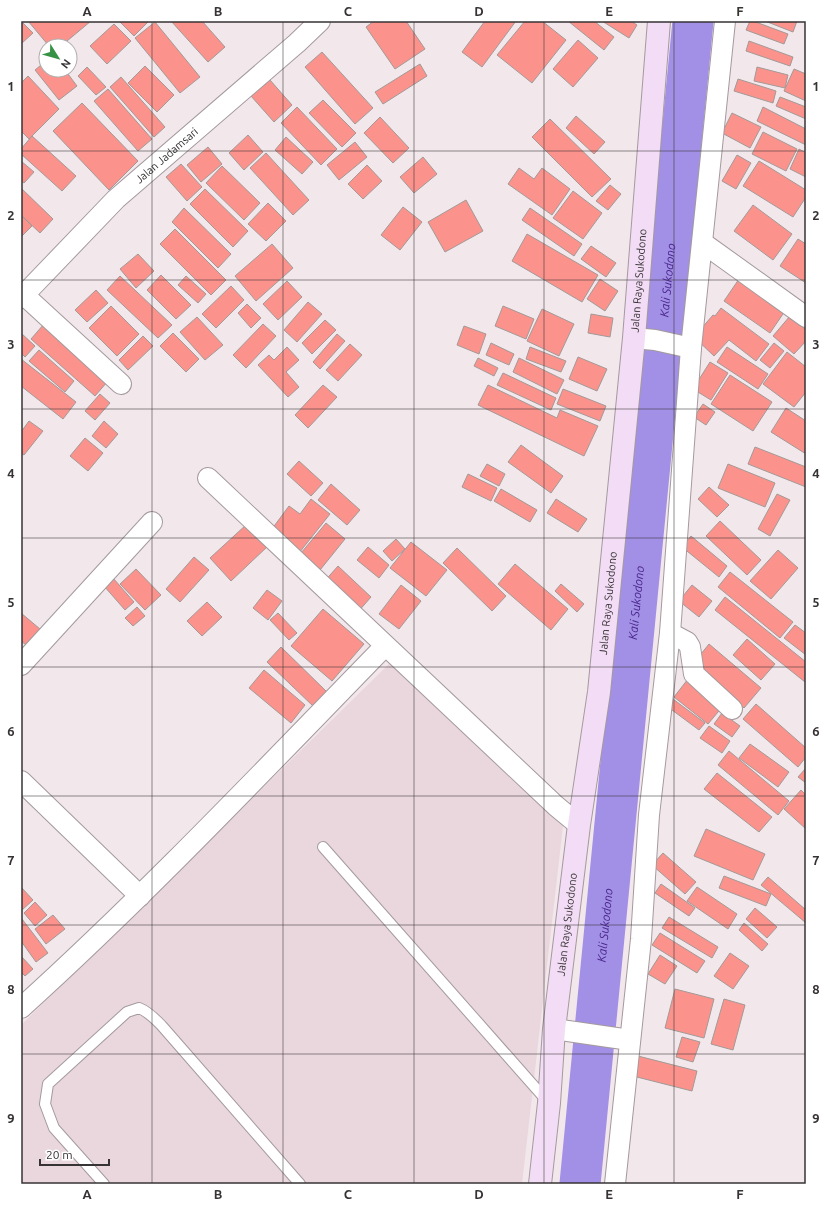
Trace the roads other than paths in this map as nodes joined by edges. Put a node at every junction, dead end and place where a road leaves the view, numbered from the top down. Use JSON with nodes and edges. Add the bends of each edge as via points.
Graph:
{"nodes":[{"id":1,"x":320,"y":21,"type":"edge"},
{"id":2,"x":658,"y":21,"type":"edge"},
{"id":3,"x":725,"y":21,"type":"edge"},
{"id":4,"x":702,"y":242,"type":"junction"},
{"id":5,"x":22,"y":297,"type":"edge"},
{"id":6,"x":806,"y":317,"type":"edge"},
{"id":7,"x":634,"y":338,"type":"junction"},
{"id":8,"x":684,"y":346,"type":"junction"},
{"id":9,"x":122,"y":384,"type":"dead end"},
{"id":10,"x":208,"y":478,"type":"dead end"},
{"id":11,"x":152,"y":522,"type":"dead end"},
{"id":12,"x":670,"y":633,"type":"junction"},
{"id":13,"x":385,"y":646,"type":"junction"},
{"id":14,"x":21,"y":665,"type":"edge"},
{"id":15,"x":732,"y":709,"type":"dead end"},
{"id":16,"x":21,"y":781,"type":"edge"},
{"id":17,"x":579,"y":825,"type":"junction"},
{"id":18,"x":323,"y":847,"type":"dead end"},
{"id":19,"x":140,"y":896,"type":"junction"},
{"id":20,"x":21,"y":1008,"type":"edge"},
{"id":21,"x":554,"y":1029,"type":"junction"},
{"id":22,"x":624,"y":1039,"type":"junction"},
{"id":23,"x":549,"y":1103,"type":"junction"},
{"id":24,"x":104,"y":1184,"type":"edge"},
{"id":25,"x":300,"y":1184,"type":"edge"},
{"id":26,"x":540,"y":1184,"type":"edge"},
{"id":27,"x":615,"y":1184,"type":"edge"}],
"edges":[{"from":1,"to":5,"type":"street","name":"Jalan Jadamsari","via":[[116,199]]},
{"from":2,"to":7,"type":"main road","name":"Jalan Raya Sukodono"},
{"from":3,"to":4,"type":"street"},
{"from":4,"to":6,"type":"street"},
{"from":4,"to":8,"type":"street"},
{"from":5,"to":9,"type":"street"},
{"from":7,"to":8,"type":"street"},
{"from":7,"to":17,"type":"main road","name":"Jalan Raya Sukodono","via":[[599,692]]},
{"from":8,"to":12,"type":"street"},
{"from":10,"to":13,"type":"street"},
{"from":11,"to":14,"type":"street"},
{"from":12,"to":15,"type":"street","via":[[688,642],[694,674]]},
{"from":12,"to":22,"type":"street","via":[[649,815],[641,939]]},
{"from":13,"to":17,"type":"street"},
{"from":13,"to":19,"type":"street"},
{"from":16,"to":19,"type":"street"},
{"from":17,"to":21,"type":"main road","name":"Jalan Raya Sukodono"},
{"from":18,"to":23,"type":"lane"},
{"from":19,"to":20,"type":"street"},
{"from":21,"to":22,"type":"street"},
{"from":21,"to":23,"type":"main road","name":"Jalan Raya Sukodono"},
{"from":22,"to":27,"type":"street"},
{"from":23,"to":26,"type":"main road","name":"Jalan Raya Sukodono"},
{"from":24,"to":25,"type":"lane","via":[[54,1128],[45,1104],[48,1084],[126,1012],[139,1008],[145,1010],[162,1026]]}]}
